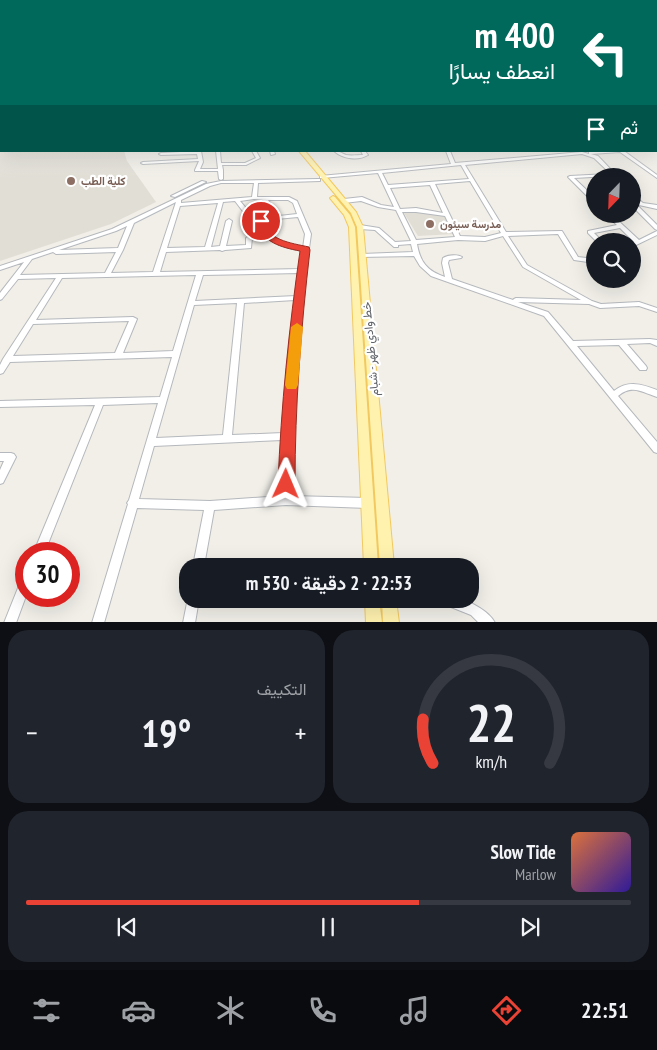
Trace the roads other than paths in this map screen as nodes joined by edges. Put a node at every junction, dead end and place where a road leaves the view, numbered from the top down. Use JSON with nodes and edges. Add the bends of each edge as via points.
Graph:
{"nodes":[{"id":1,"x":199,"y":152,"type":"edge"},
{"id":2,"x":218,"y":152,"type":"edge"},
{"id":3,"x":255,"y":152,"type":"edge"},
{"id":4,"x":296,"y":152,"type":"edge"},
{"id":5,"x":303,"y":152,"type":"edge"},
{"id":6,"x":338,"y":152,"type":"edge"},
{"id":7,"x":364,"y":152,"type":"edge"},
{"id":8,"x":448,"y":152,"type":"edge"},
{"id":9,"x":580,"y":152,"type":"edge"},
{"id":10,"x":621,"y":152,"type":"edge"},
{"id":11,"x":161,"y":154,"type":"dead end"},
{"id":12,"x":587,"y":156,"type":"junction"},
{"id":13,"x":352,"y":158,"type":"junction"},
{"id":14,"x":200,"y":160,"type":"junction"},
{"id":15,"x":143,"y":163,"type":"dead end"},
{"id":16,"x":453,"y":164,"type":"junction"},
{"id":17,"x":463,"y":166,"type":"junction"},
{"id":18,"x":220,"y":167,"type":"junction"},
{"id":19,"x":602,"y":168,"type":"edge"},
{"id":20,"x":607,"y":168,"type":"edge"},
{"id":21,"x":380,"y":173,"type":"junction"},
{"id":22,"x":346,"y":174,"type":"junction"},
{"id":23,"x":586,"y":177,"type":"edge"},
{"id":24,"x":320,"y":178,"type":"junction"},
{"id":25,"x":657,"y":178,"type":"edge"},
{"id":26,"x":221,"y":179,"type":"junction"},
{"id":27,"x":472,"y":180,"type":"junction"},
{"id":28,"x":256,"y":182,"type":"junction"},
{"id":29,"x":432,"y":183,"type":"junction"},
{"id":30,"x":386,"y":187,"type":"junction"},
{"id":31,"x":586,"y":192,"type":"edge"},
{"id":32,"x":254,"y":198,"type":"junction"},
{"id":33,"x":265,"y":199,"type":"junction"},
{"id":34,"x":237,"y":200,"type":"junction"},
{"id":35,"x":221,"y":201,"type":"junction"},
{"id":36,"x":344,"y":201,"type":"junction"},
{"id":37,"x":178,"y":202,"type":"junction"},
{"id":38,"x":641,"y":203,"type":"edge"},
{"id":39,"x":641,"y":206,"type":"edge"},
{"id":40,"x":657,"y":207,"type":"edge"},
{"id":41,"x":647,"y":208,"type":"junction"},
{"id":42,"x":398,"y":210,"type":"junction"},
{"id":43,"x":657,"y":211,"type":"edge"},
{"id":44,"x":641,"y":212,"type":"edge"},
{"id":45,"x":301,"y":215,"type":"junction"},
{"id":46,"x":448,"y":215,"type":"junction"},
{"id":47,"x":278,"y":218,"type":"junction"},
{"id":48,"x":229,"y":220,"type":"dead end"},
{"id":49,"x":261,"y":221,"type":"junction"},
{"id":50,"x":131,"y":223,"type":"junction"},
{"id":51,"x":617,"y":223,"type":"edge"},
{"id":52,"x":620,"y":226,"type":"junction"},
{"id":53,"x":655,"y":226,"type":"edge"},
{"id":54,"x":360,"y":227,"type":"junction"},
{"id":55,"x":591,"y":233,"type":"edge"},
{"id":56,"x":626,"y":233,"type":"edge"},
{"id":57,"x":657,"y":233,"type":"edge"},
{"id":58,"x":504,"y":234,"type":"junction"},
{"id":59,"x":248,"y":238,"type":"dead end"},
{"id":60,"x":458,"y":238,"type":"junction"},
{"id":61,"x":641,"y":240,"type":"edge"},
{"id":62,"x":414,"y":242,"type":"junction"},
{"id":63,"x":394,"y":244,"type":"junction"},
{"id":64,"x":207,"y":249,"type":"junction"},
{"id":65,"x":222,"y":249,"type":"junction"},
{"id":66,"x":120,"y":250,"type":"junction"},
{"id":67,"x":165,"y":250,"type":"junction"},
{"id":68,"x":305,"y":250,"type":"junction"},
{"id":69,"x":48,"y":252,"type":"junction"},
{"id":70,"x":401,"y":254,"type":"junction"},
{"id":71,"x":415,"y":254,"type":"junction"},
{"id":72,"x":362,"y":256,"type":"junction"},
{"id":73,"x":459,"y":257,"type":"dead end"},
{"id":74,"x":30,"y":258,"type":"junction"},
{"id":75,"x":586,"y":260,"type":"edge"},
{"id":76,"x":0,"y":264,"type":"edge"},
{"id":77,"x":0,"y":268,"type":"edge"},
{"id":78,"x":302,"y":271,"type":"junction"},
{"id":79,"x":200,"y":273,"type":"junction"},
{"id":80,"x":156,"y":274,"type":"junction"},
{"id":81,"x":107,"y":275,"type":"junction"},
{"id":82,"x":60,"y":276,"type":"junction"},
{"id":83,"x":16,"y":277,"type":"junction"},
{"id":84,"x":449,"y":280,"type":"junction"},
{"id":85,"x":0,"y":298,"type":"edge"},
{"id":86,"x":299,"y":298,"type":"junction"},
{"id":87,"x":504,"y":299,"type":"junction"},
{"id":88,"x":241,"y":300,"type":"junction"},
{"id":89,"x":590,"y":302,"type":"junction"},
{"id":90,"x":191,"y":303,"type":"junction"},
{"id":91,"x":657,"y":310,"type":"edge"},
{"id":92,"x":31,"y":322,"type":"junction"},
{"id":93,"x":621,"y":342,"type":"junction"},
{"id":94,"x":657,"y":343,"type":"edge"},
{"id":95,"x":572,"y":344,"type":"junction"},
{"id":96,"x":176,"y":354,"type":"junction"},
{"id":97,"x":118,"y":356,"type":"junction"},
{"id":98,"x":8,"y":359,"type":"junction"},
{"id":99,"x":643,"y":368,"type":"dead end"},
{"id":100,"x":0,"y":371,"type":"edge"},
{"id":101,"x":657,"y":394,"type":"edge"},
{"id":102,"x":613,"y":396,"type":"junction"},
{"id":103,"x":162,"y":400,"type":"junction"},
{"id":104,"x":100,"y":402,"type":"junction"},
{"id":105,"x":0,"y":404,"type":"edge"},
{"id":106,"x":287,"y":436,"type":"junction"},
{"id":107,"x":226,"y":439,"type":"junction"},
{"id":108,"x":150,"y":442,"type":"junction"},
{"id":109,"x":657,"y":449,"type":"edge"},
{"id":110,"x":0,"y":457,"type":"edge"},
{"id":111,"x":0,"y":480,"type":"edge"},
{"id":112,"x":286,"y":500,"type":"junction"},
{"id":113,"x":132,"y":503,"type":"junction"},
{"id":114,"x":368,"y":503,"type":"junction"},
{"id":115,"x":210,"y":506,"type":"junction"},
{"id":116,"x":43,"y":542,"type":"edge"},
{"id":117,"x":200,"y":558,"type":"edge"},
{"id":118,"x":371,"y":558,"type":"edge"},
{"id":119,"x":386,"y":558,"type":"edge"},
{"id":120,"x":16,"y":607,"type":"edge"},
{"id":121,"x":191,"y":608,"type":"edge"},
{"id":122,"x":373,"y":608,"type":"edge"},
{"id":123,"x":390,"y":608,"type":"edge"},
{"id":124,"x":468,"y":608,"type":"edge"},
{"id":125,"x":10,"y":622,"type":"edge"},
{"id":126,"x":98,"y":622,"type":"edge"},
{"id":127,"x":189,"y":622,"type":"edge"},
{"id":128,"x":374,"y":622,"type":"edge"},
{"id":129,"x":391,"y":622,"type":"edge"},
{"id":130,"x":489,"y":622,"type":"edge"}],
"edges":[{"from":1,"to":11,"type":"street"},
{"from":1,"to":14,"type":"street"},
{"from":2,"to":18,"type":"street"},
{"from":3,"to":18,"type":"street","via":[[258,158],[249,163]]},
{"from":4,"to":24,"type":"main road","name":"خط وادي ظهر - شبام"},
{"from":5,"to":24,"type":"main road","name":"خط وادي ظهر - شبام"},
{"from":6,"to":13,"type":"street"},
{"from":7,"to":13,"type":"street","via":[[366,155]]},
{"from":8,"to":16,"type":"street"},
{"from":9,"to":12,"type":"street"},
{"from":9,"to":16,"type":"street"},
{"from":10,"to":25,"type":"street"},
{"from":12,"to":17,"type":"street"},
{"from":12,"to":19,"type":"street"},
{"from":12,"to":20,"type":"street","via":[[596,157]]},
{"from":13,"to":22,"type":"street"},
{"from":14,"to":15,"type":"street"},
{"from":14,"to":18,"type":"street","via":[[197,170]]},
{"from":16,"to":22,"type":"street"},
{"from":17,"to":21,"type":"street"},
{"from":17,"to":27,"type":"street"},
{"from":18,"to":26,"type":"street"},
{"from":21,"to":24,"type":"street"},
{"from":21,"to":30,"type":"street"},
{"from":22,"to":24,"type":"street"},
{"from":23,"to":31,"type":"street","via":[[570,177]]},
{"from":24,"to":26,"type":"street"},
{"from":24,"to":28,"type":"street"},
{"from":24,"to":36,"type":"main road","name":"خط وادي ظهر - شبام"},
{"from":24,"to":114,"type":"main road","name":"خط وادي ظهر - شبام","via":[[352,227]]},
{"from":26,"to":76,"type":"street","via":[[194,185],[113,227]]},
{"from":27,"to":29,"type":"street"},
{"from":27,"to":58,"type":"street"},
{"from":28,"to":32,"type":"street"},
{"from":28,"to":37,"type":"street","via":[[215,183]]},
{"from":29,"to":30,"type":"street"},
{"from":29,"to":46,"type":"street"},
{"from":30,"to":42,"type":"street"},
{"from":32,"to":33,"type":"street"},
{"from":32,"to":34,"type":"street"},
{"from":33,"to":45,"type":"street","via":[[289,199]]},
{"from":33,"to":47,"type":"street"},
{"from":34,"to":35,"type":"street"},
{"from":34,"to":49,"type":"street","via":[[253,221]]},
{"from":35,"to":37,"type":"street"},
{"from":35,"to":64,"type":"street"},
{"from":36,"to":42,"type":"street","via":[[362,199]]},
{"from":36,"to":54,"type":"main road","name":"خط وادي ظهر - شبام"},
{"from":37,"to":50,"type":"street"},
{"from":37,"to":67,"type":"street"},
{"from":38,"to":41,"type":"street"},
{"from":39,"to":41,"type":"street"},
{"from":40,"to":41,"type":"street"},
{"from":41,"to":43,"type":"street"},
{"from":41,"to":53,"type":"street"},
{"from":42,"to":46,"type":"street"},
{"from":42,"to":62,"type":"street"},
{"from":44,"to":53,"type":"street"},
{"from":45,"to":47,"type":"street"},
{"from":45,"to":68,"type":"street","via":[[308,234]]},
{"from":46,"to":60,"type":"street"},
{"from":47,"to":49,"type":"street"},
{"from":48,"to":65,"type":"street"},
{"from":49,"to":68,"type":"street","via":[[263,230],[271,238],[286,246]]},
{"from":50,"to":66,"type":"street"},
{"from":50,"to":69,"type":"street"},
{"from":51,"to":52,"type":"street"},
{"from":52,"to":55,"type":"street"},
{"from":52,"to":56,"type":"street"},
{"from":54,"to":63,"type":"street","via":[[377,229]]},
{"from":54,"to":72,"type":"main road","name":"خط وادي ظهر - شبام"},
{"from":57,"to":61,"type":"street"},
{"from":58,"to":60,"type":"street","via":[[485,239]]},
{"from":58,"to":75,"type":"street","via":[[560,232],[576,259]]},
{"from":58,"to":89,"type":"street","via":[[525,266]]},
{"from":59,"to":65,"type":"street","via":[[249,247]]},
{"from":60,"to":62,"type":"street"},
{"from":62,"to":63,"type":"street"},
{"from":62,"to":71,"type":"street"},
{"from":63,"to":70,"type":"street"},
{"from":64,"to":65,"type":"street"},
{"from":64,"to":67,"type":"street"},
{"from":66,"to":69,"type":"street"},
{"from":66,"to":81,"type":"street"},
{"from":67,"to":80,"type":"street"},
{"from":68,"to":78,"type":"street"},
{"from":69,"to":74,"type":"street"},
{"from":70,"to":71,"type":"street"},
{"from":70,"to":72,"type":"street"},
{"from":71,"to":84,"type":"street","via":[[429,273]]},
{"from":72,"to":119,"type":"main road","name":"خط وادي ظهر - شبام"},
{"from":73,"to":84,"type":"street","via":[[446,258],[444,263]]},
{"from":74,"to":77,"type":"street"},
{"from":74,"to":83,"type":"street"},
{"from":78,"to":79,"type":"street"},
{"from":78,"to":86,"type":"street"},
{"from":79,"to":80,"type":"street"},
{"from":79,"to":90,"type":"street"},
{"from":80,"to":81,"type":"street"},
{"from":81,"to":82,"type":"street"},
{"from":82,"to":83,"type":"street"},
{"from":82,"to":92,"type":"street"},
{"from":83,"to":85,"type":"street"},
{"from":84,"to":87,"type":"street"},
{"from":86,"to":88,"type":"street"},
{"from":86,"to":106,"type":"street"},
{"from":87,"to":89,"type":"street"},
{"from":87,"to":95,"type":"street","via":[[544,312]]},
{"from":88,"to":90,"type":"street"},
{"from":88,"to":107,"type":"street"},
{"from":89,"to":91,"type":"street","via":[[600,306],[636,304]]},
{"from":90,"to":96,"type":"street"},
{"from":92,"to":97,"type":"street","via":[[133,319]]},
{"from":92,"to":98,"type":"street"},
{"from":93,"to":94,"type":"street"},
{"from":93,"to":95,"type":"street"},
{"from":93,"to":99,"type":"street"},
{"from":95,"to":102,"type":"street"},
{"from":96,"to":97,"type":"street"},
{"from":96,"to":103,"type":"street"},
{"from":97,"to":98,"type":"street"},
{"from":98,"to":100,"type":"street"},
{"from":101,"to":102,"type":"street","via":[[627,386]]},
{"from":102,"to":109,"type":"street"},
{"from":103,"to":104,"type":"street"},
{"from":103,"to":108,"type":"street"},
{"from":104,"to":105,"type":"street"},
{"from":104,"to":116,"type":"street"},
{"from":106,"to":107,"type":"street"},
{"from":106,"to":112,"type":"street"},
{"from":107,"to":108,"type":"street"},
{"from":108,"to":113,"type":"street"},
{"from":110,"to":111,"type":"street","via":[[11,457]]},
{"from":112,"to":114,"type":"street"},
{"from":112,"to":115,"type":"street"},
{"from":113,"to":115,"type":"street"},
{"from":113,"to":126,"type":"street"},
{"from":114,"to":118,"type":"main road","name":"خط وادي ظهر - شبام"},
{"from":115,"to":117,"type":"street"},
{"from":120,"to":125,"type":"street"},
{"from":121,"to":127,"type":"street"},
{"from":122,"to":128,"type":"main road"},
{"from":123,"to":129,"type":"main road"},
{"from":124,"to":130,"type":"street"}]}
